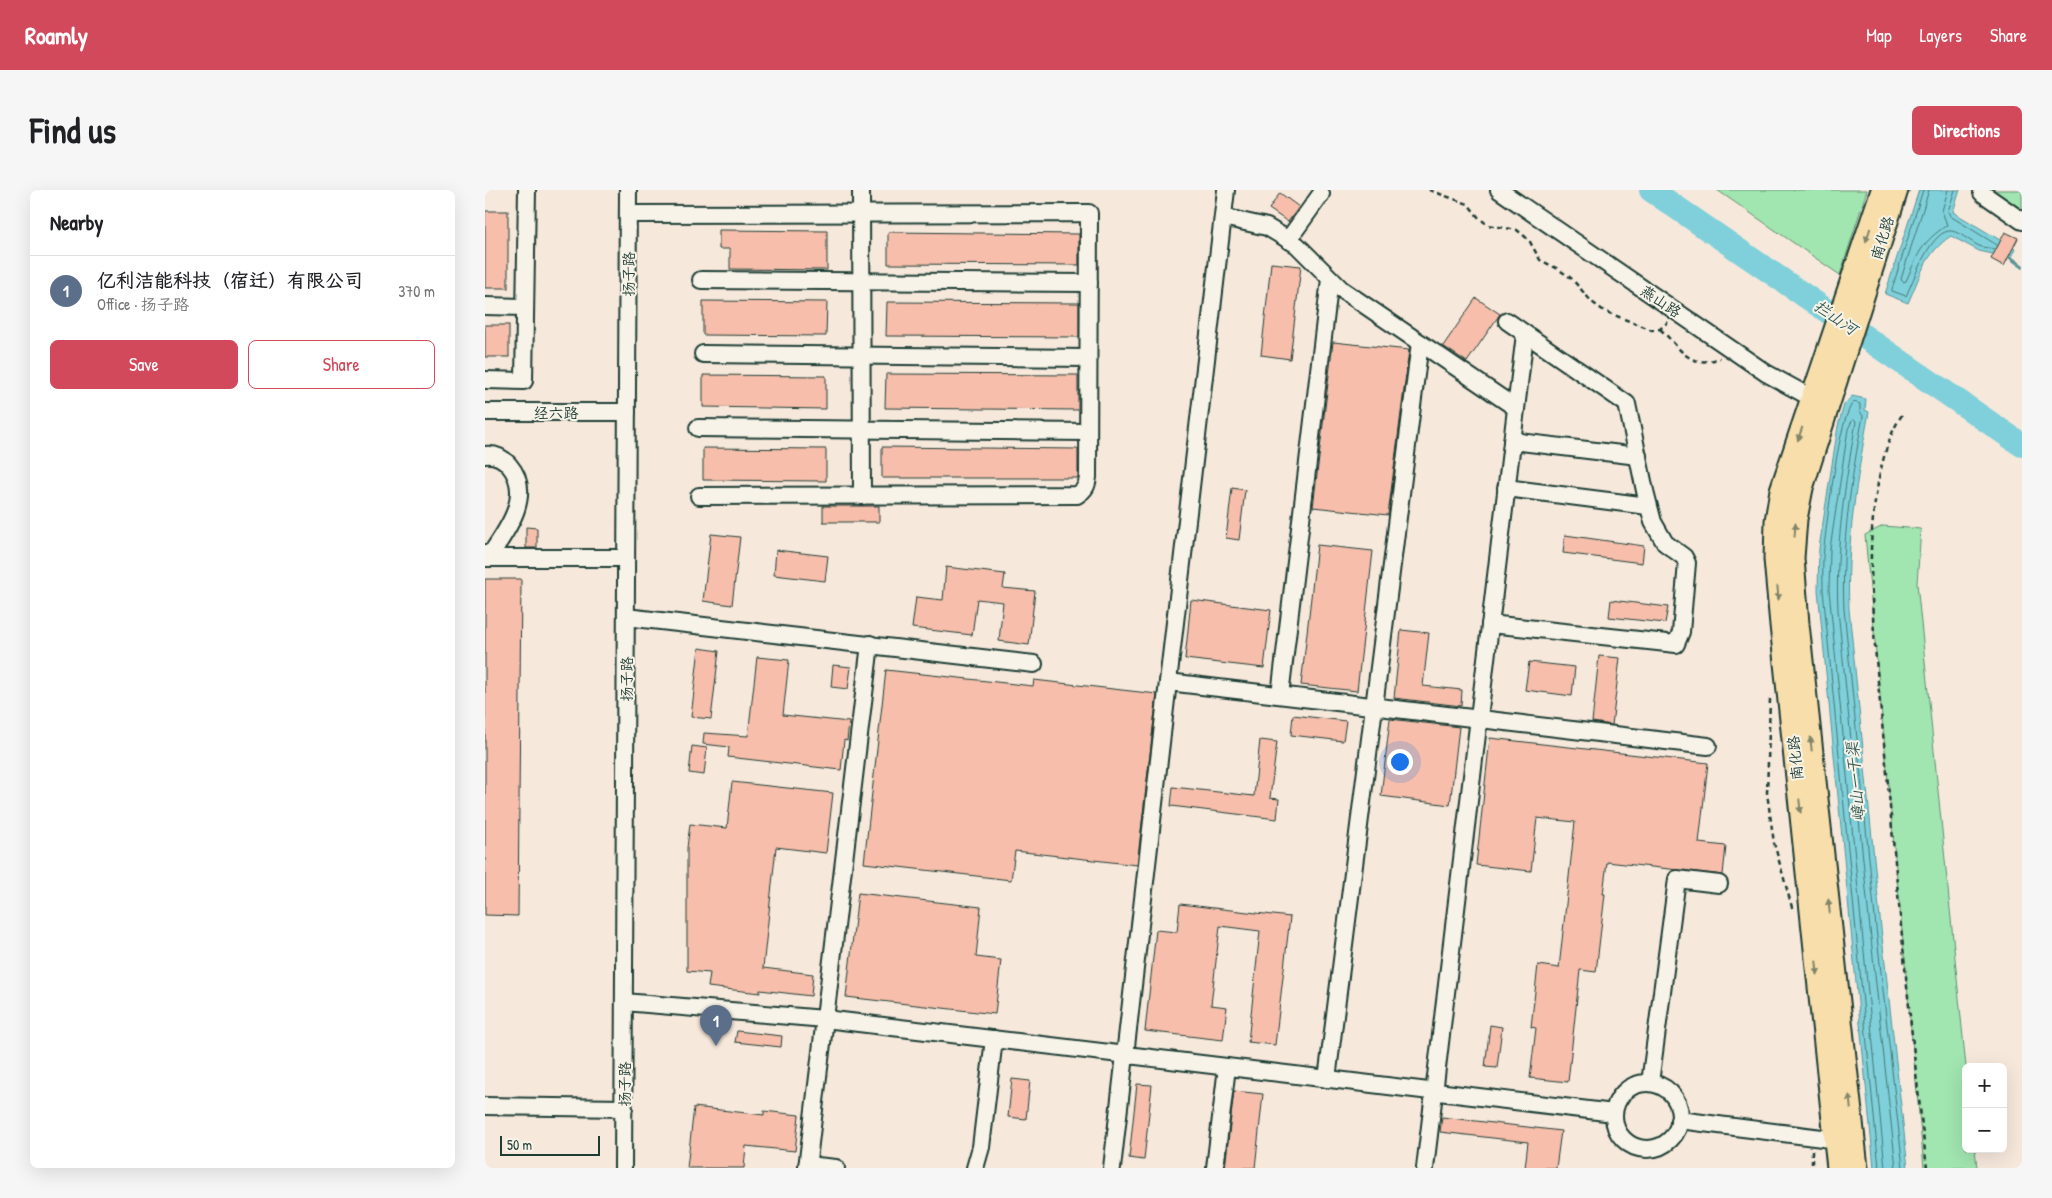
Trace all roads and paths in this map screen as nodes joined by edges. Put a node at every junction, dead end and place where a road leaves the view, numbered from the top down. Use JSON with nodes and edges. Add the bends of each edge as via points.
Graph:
{"nodes":[{"id":1,"x":527,"y":190,"type":"edge"},
{"id":2,"x":629,"y":190,"type":"edge"},
{"id":3,"x":861,"y":190,"type":"edge"},
{"id":4,"x":1226,"y":190,"type":"edge"},
{"id":5,"x":1429,"y":190,"type":"edge"},
{"id":6,"x":1499,"y":190,"type":"edge"},
{"id":7,"x":1882,"y":190,"type":"edge"},
{"id":8,"x":1897,"y":190,"type":"edge"},
{"id":9,"x":1982,"y":193,"type":"dead end"},
{"id":10,"x":1321,"y":194,"type":"dead end"},
{"id":11,"x":628,"y":214,"type":"junction"},
{"id":12,"x":861,"y":214,"type":"junction"},
{"id":13,"x":1223,"y":217,"type":"junction"},
{"id":14,"x":2022,"y":221,"type":"edge"},
{"id":15,"x":1288,"y":240,"type":"junction"},
{"id":16,"x":1331,"y":279,"type":"junction"},
{"id":17,"x":701,"y":280,"type":"dead end"},
{"id":18,"x":861,"y":281,"type":"junction"},
{"id":19,"x":1089,"y":283,"type":"junction"},
{"id":20,"x":1861,"y":283,"type":"junction"},
{"id":21,"x":485,"y":306,"type":"edge"},
{"id":22,"x":525,"y":306,"type":"junction"},
{"id":23,"x":1678,"y":313,"type":"junction"},
{"id":24,"x":1507,"y":321,"type":"dead end"},
{"id":25,"x":1660,"y":329,"type":"junction"},
{"id":26,"x":1525,"y":334,"type":"junction"},
{"id":27,"x":1419,"y":343,"type":"junction"},
{"id":28,"x":1735,"y":352,"type":"junction"},
{"id":29,"x":703,"y":354,"type":"dead end"},
{"id":30,"x":861,"y":356,"type":"junction"},
{"id":31,"x":1088,"y":358,"type":"junction"},
{"id":32,"x":485,"y":380,"type":"edge"},
{"id":33,"x":1820,"y":402,"type":"junction"},
{"id":34,"x":1516,"y":408,"type":"junction"},
{"id":35,"x":485,"y":412,"type":"edge"},
{"id":36,"x":627,"y":412,"type":"junction"},
{"id":37,"x":1902,"y":415,"type":"dead end"},
{"id":38,"x":699,"y":428,"type":"dead end"},
{"id":39,"x":862,"y":429,"type":"junction"},
{"id":40,"x":1088,"y":432,"type":"junction"},
{"id":41,"x":1512,"y":441,"type":"junction"},
{"id":42,"x":485,"y":455,"type":"edge"},
{"id":43,"x":1638,"y":456,"type":"junction"},
{"id":44,"x":1506,"y":488,"type":"junction"},
{"id":45,"x":699,"y":496,"type":"dead end"},
{"id":46,"x":862,"y":496,"type":"junction"},
{"id":47,"x":1648,"y":506,"type":"junction"},
{"id":48,"x":486,"y":556,"type":"edge"},
{"id":49,"x":626,"y":558,"type":"junction"},
{"id":50,"x":626,"y":617,"type":"junction"},
{"id":51,"x":1490,"y":624,"type":"junction"},
{"id":52,"x":870,"y":644,"type":"junction"},
{"id":53,"x":1034,"y":664,"type":"dead end"},
{"id":54,"x":1168,"y":682,"type":"junction"},
{"id":55,"x":1280,"y":695,"type":"junction"},
{"id":56,"x":1771,"y":696,"type":"dead end"},
{"id":57,"x":1374,"y":706,"type":"junction"},
{"id":58,"x":1479,"y":719,"type":"junction"},
{"id":59,"x":1708,"y":746,"type":"dead end"},
{"id":60,"x":1719,"y":884,"type":"dead end"},
{"id":61,"x":1793,"y":914,"type":"dead end"},
{"id":62,"x":624,"y":1002,"type":"junction"},
{"id":63,"x":825,"y":1019,"type":"junction"},
{"id":64,"x":994,"y":1040,"type":"junction"},
{"id":65,"x":1125,"y":1055,"type":"junction"},
{"id":66,"x":1227,"y":1067,"type":"junction"},
{"id":67,"x":1327,"y":1079,"type":"junction"},
{"id":68,"x":1650,"y":1083,"type":"junction"},
{"id":69,"x":1434,"y":1092,"type":"junction"},
{"id":70,"x":485,"y":1106,"type":"edge"},
{"id":71,"x":624,"y":1108,"type":"junction"},
{"id":72,"x":1614,"y":1113,"type":"junction"},
{"id":73,"x":1679,"y":1120,"type":"junction"},
{"id":74,"x":1813,"y":1137,"type":"junction"},
{"id":75,"x":1845,"y":1141,"type":"junction"},
{"id":76,"x":807,"y":1166,"type":"edge"},
{"id":77,"x":623,"y":1168,"type":"edge"},
{"id":78,"x":836,"y":1168,"type":"edge"},
{"id":79,"x":975,"y":1168,"type":"edge"},
{"id":80,"x":1112,"y":1168,"type":"edge"},
{"id":81,"x":1215,"y":1168,"type":"edge"},
{"id":82,"x":1425,"y":1168,"type":"edge"},
{"id":83,"x":1812,"y":1168,"type":"edge"},
{"id":84,"x":1838,"y":1168,"type":"edge"},
{"id":85,"x":1857,"y":1168,"type":"edge"},
{"id":86,"x":1927,"y":1168,"type":"edge"}],
"edges":[{"from":1,"to":22,"type":"street"},
{"from":2,"to":11,"type":"street","name":"扬子路"},
{"from":3,"to":12,"type":"street"},
{"from":4,"to":13,"type":"street"},
{"from":5,"to":25,"type":"path","via":[[1468,204],[1488,225],[1517,230],[1529,240],[1540,260],[1559,268],[1604,312],[1652,330]]},
{"from":6,"to":23,"type":"street","name":"燕山路"},
{"from":7,"to":20,"type":"main road","name":"南化路","one_way":true},
{"from":8,"to":20,"type":"main road","name":"南化路"},
{"from":9,"to":14,"type":"street"},
{"from":10,"to":15,"type":"street"},
{"from":11,"to":12,"type":"street"},
{"from":11,"to":36,"type":"street","name":"扬子路"},
{"from":12,"to":18,"type":"street"},
{"from":12,"to":19,"type":"street","via":[[1089,213]]},
{"from":13,"to":15,"type":"street","via":[[1267,227]]},
{"from":13,"to":54,"type":"street"},
{"from":15,"to":16,"type":"street"},
{"from":16,"to":27,"type":"street"},
{"from":16,"to":55,"type":"street"},
{"from":17,"to":18,"type":"street"},
{"from":18,"to":19,"type":"street"},
{"from":18,"to":30,"type":"street"},
{"from":19,"to":31,"type":"street"},
{"from":20,"to":33,"type":"main road","name":"南化路"},
{"from":21,"to":22,"type":"street"},
{"from":22,"to":32,"type":"street","via":[[524,380]]},
{"from":23,"to":25,"type":"path"},
{"from":23,"to":28,"type":"street","name":"燕山路"},
{"from":24,"to":26,"type":"street"},
{"from":25,"to":28,"type":"path","via":[[1694,361],[1705,362]]},
{"from":26,"to":34,"type":"street"},
{"from":26,"to":43,"type":"street","via":[[1627,404]]},
{"from":27,"to":34,"type":"street"},
{"from":27,"to":57,"type":"street"},
{"from":28,"to":33,"type":"street","name":"燕山路"},
{"from":29,"to":30,"type":"street"},
{"from":30,"to":31,"type":"street"},
{"from":30,"to":39,"type":"street"},
{"from":31,"to":40,"type":"street"},
{"from":33,"to":75,"type":"main road","name":"南化路","via":[[1801,488],[1793,558]]},
{"from":34,"to":41,"type":"street"},
{"from":35,"to":36,"type":"street","name":"经六路"},
{"from":36,"to":49,"type":"street","name":"扬子路"},
{"from":37,"to":86,"type":"path","via":[[1885,450],[1871,562],[1911,1035]]},
{"from":38,"to":39,"type":"street"},
{"from":39,"to":40,"type":"street"},
{"from":39,"to":46,"type":"street"},
{"from":40,"to":46,"type":"street","via":[[1087,484],[1077,495]]},
{"from":41,"to":43,"type":"street"},
{"from":41,"to":44,"type":"street"},
{"from":42,"to":48,"type":"street","via":[[499,457],[515,472],[519,501],[511,524]]},
{"from":43,"to":47,"type":"street"},
{"from":44,"to":47,"type":"street"},
{"from":44,"to":51,"type":"street"},
{"from":45,"to":46,"type":"street"},
{"from":47,"to":51,"type":"street","via":[[1665,543],[1687,563],[1681,632],[1676,644]]},
{"from":48,"to":49,"type":"street"},
{"from":49,"to":50,"type":"street","name":"扬子路"},
{"from":50,"to":52,"type":"street"},
{"from":50,"to":62,"type":"street","name":"扬子路"},
{"from":51,"to":58,"type":"street"},
{"from":52,"to":53,"type":"street"},
{"from":52,"to":63,"type":"street"},
{"from":54,"to":55,"type":"street"},
{"from":54,"to":65,"type":"street"},
{"from":55,"to":57,"type":"street"},
{"from":56,"to":61,"type":"path","via":[[1767,793],[1774,843]]},
{"from":57,"to":58,"type":"street"},
{"from":57,"to":67,"type":"street"},
{"from":58,"to":59,"type":"street"},
{"from":58,"to":69,"type":"street"},
{"from":60,"to":68,"type":"street","via":[[1677,879]]},
{"from":62,"to":63,"type":"street"},
{"from":62,"to":71,"type":"street","name":"扬子路"},
{"from":63,"to":64,"type":"street"},
{"from":63,"to":76,"type":"street"},
{"from":64,"to":65,"type":"street"},
{"from":64,"to":79,"type":"street","via":[[981,1148]]},
{"from":65,"to":66,"type":"street"},
{"from":65,"to":80,"type":"street"},
{"from":66,"to":67,"type":"street"},
{"from":66,"to":81,"type":"street"},
{"from":67,"to":69,"type":"street"},
{"from":68,"to":72,"type":"street","via":[[1626,1091],[1616,1103]]},
{"from":68,"to":73,"type":"street","via":[[1665,1089],[1675,1100]]},
{"from":69,"to":72,"type":"street"},
{"from":69,"to":82,"type":"street"},
{"from":70,"to":71,"type":"street"},
{"from":71,"to":77,"type":"street","name":"扬子路"},
{"from":72,"to":73,"type":"street","via":[[1619,1135],[1637,1148],[1660,1147],[1676,1131]]},
{"from":73,"to":74,"type":"street"},
{"from":74,"to":75,"type":"street"},
{"from":74,"to":83,"type":"path"},
{"from":75,"to":84,"type":"main road","name":"南化路"},
{"from":75,"to":85,"type":"main road","name":"南化路"},
{"from":76,"to":78,"type":"street"}]}
